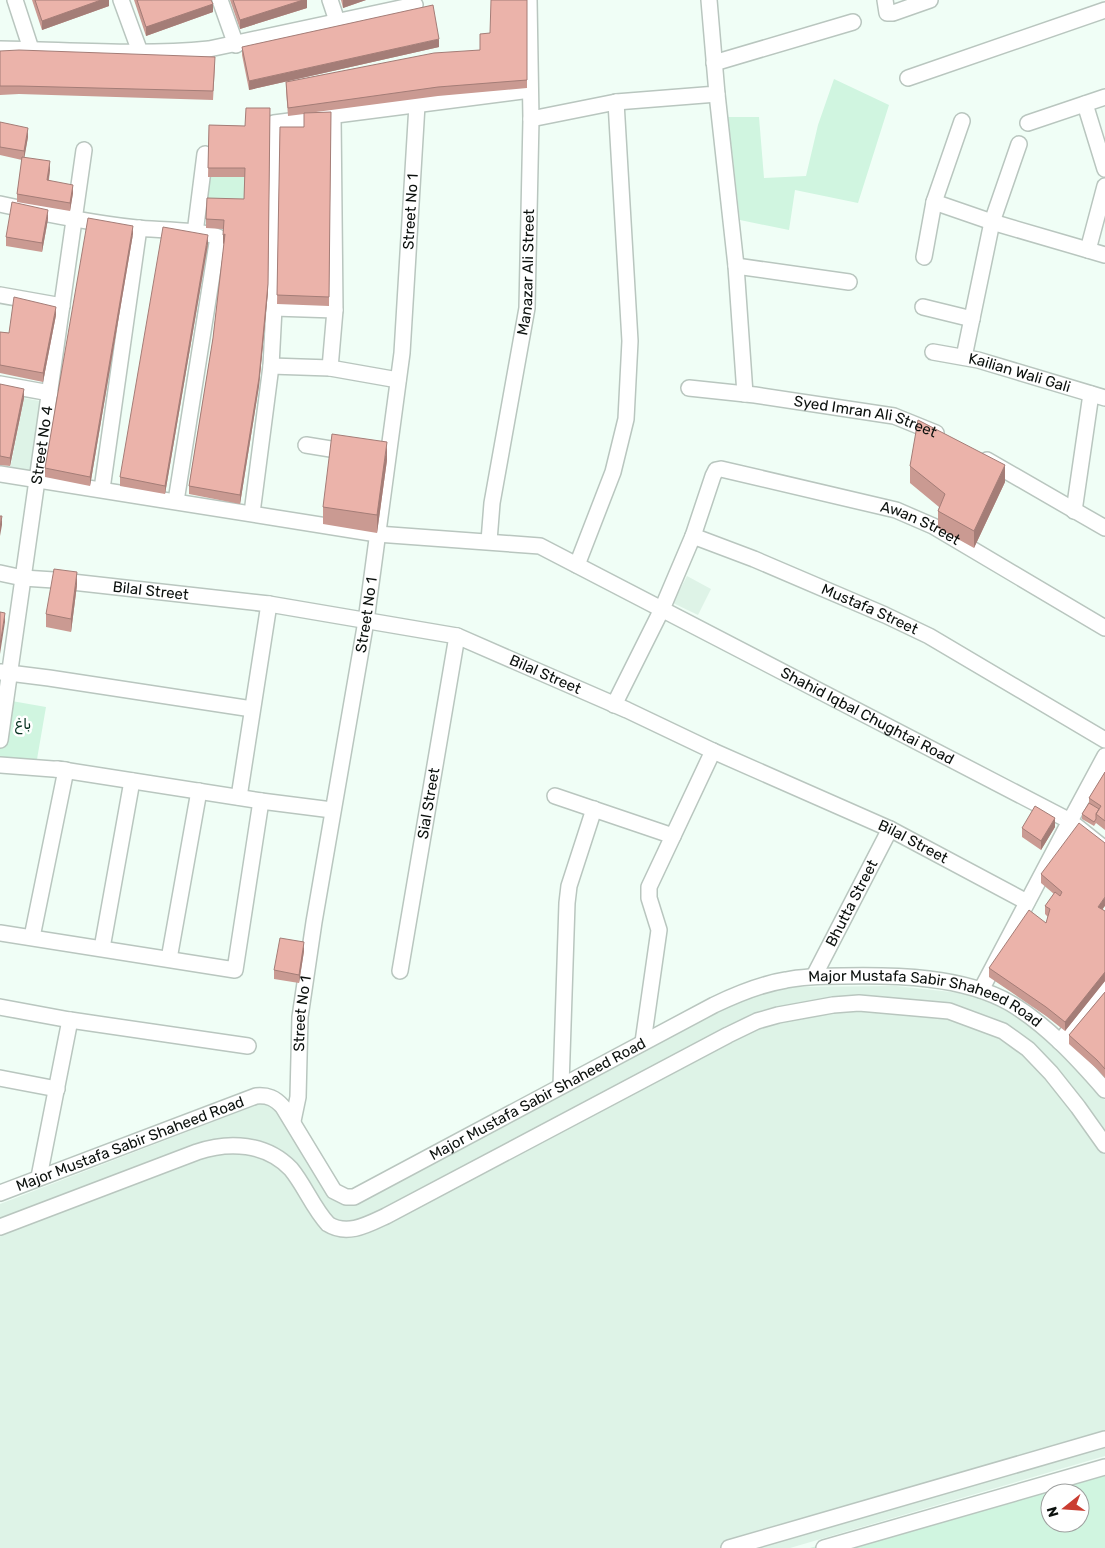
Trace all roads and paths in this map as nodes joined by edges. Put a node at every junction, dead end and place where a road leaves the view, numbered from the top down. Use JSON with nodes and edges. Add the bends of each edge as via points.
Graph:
{"nodes":[{"id":1,"x":15,"y":0,"type":"edge"},
{"id":2,"x":122,"y":0,"type":"edge"},
{"id":3,"x":220,"y":0,"type":"edge"},
{"id":4,"x":330,"y":0,"type":"edge"},
{"id":5,"x":530,"y":0,"type":"edge"},
{"id":6,"x":708,"y":0,"type":"edge"},
{"id":7,"x":885,"y":0,"type":"edge"},
{"id":8,"x":930,"y":0,"type":"edge"},
{"id":9,"x":415,"y":5,"type":"dead end"},
{"id":10,"x":1105,"y":10,"type":"edge"},
{"id":11,"x":337,"y":21,"type":"junction"},
{"id":12,"x":853,"y":22,"type":"dead end"},
{"id":13,"x":236,"y":45,"type":"junction"},
{"id":14,"x":0,"y":49,"type":"edge"},
{"id":15,"x":32,"y":49,"type":"junction"},
{"id":16,"x":140,"y":52,"type":"junction"},
{"id":17,"x":714,"y":63,"type":"junction"},
{"id":18,"x":908,"y":78,"type":"dead end"},
{"id":19,"x":530,"y":90,"type":"junction"},
{"id":20,"x":717,"y":94,"type":"junction"},
{"id":21,"x":1105,"y":97,"type":"edge"},
{"id":22,"x":616,"y":102,"type":"junction"},
{"id":23,"x":1085,"y":104,"type":"junction"},
{"id":24,"x":417,"y":105,"type":"junction"},
{"id":25,"x":333,"y":116,"type":"junction"},
{"id":26,"x":531,"y":119,"type":"junction"},
{"id":27,"x":962,"y":121,"type":"dead end"},
{"id":28,"x":1028,"y":122,"type":"dead end"},
{"id":29,"x":1020,"y":144,"type":"dead end"},
{"id":30,"x":84,"y":150,"type":"dead end"},
{"id":31,"x":204,"y":154,"type":"dead end"},
{"id":32,"x":1105,"y":169,"type":"edge"},
{"id":33,"x":1105,"y":186,"type":"edge"},
{"id":34,"x":934,"y":202,"type":"junction"},
{"id":35,"x":0,"y":204,"type":"edge"},
{"id":36,"x":74,"y":220,"type":"junction"},
{"id":37,"x":992,"y":222,"type":"junction"},
{"id":38,"x":139,"y":228,"type":"junction"},
{"id":39,"x":195,"y":233,"type":"junction"},
{"id":40,"x":1088,"y":250,"type":"junction"},
{"id":41,"x":1105,"y":255,"type":"edge"},
{"id":42,"x":924,"y":256,"type":"dead end"},
{"id":43,"x":736,"y":266,"type":"junction"},
{"id":44,"x":849,"y":282,"type":"dead end"},
{"id":45,"x":0,"y":295,"type":"edge"},
{"id":46,"x":62,"y":306,"type":"junction"},
{"id":47,"x":923,"y":307,"type":"dead end"},
{"id":48,"x":274,"y":308,"type":"junction"},
{"id":49,"x":334,"y":310,"type":"junction"},
{"id":50,"x":972,"y":319,"type":"junction"},
{"id":51,"x":933,"y":352,"type":"dead end"},
{"id":52,"x":964,"y":357,"type":"junction"},
{"id":53,"x":271,"y":366,"type":"junction"},
{"id":54,"x":330,"y":368,"type":"junction"},
{"id":55,"x":398,"y":380,"type":"junction"},
{"id":56,"x":0,"y":384,"type":"edge"},
{"id":57,"x":689,"y":388,"type":"dead end"},
{"id":58,"x":50,"y":393,"type":"junction"},
{"id":59,"x":745,"y":394,"type":"junction"},
{"id":60,"x":1098,"y":396,"type":"edge"},
{"id":61,"x":951,"y":441,"type":"edge"},
{"id":62,"x":306,"y":445,"type":"dead end"},
{"id":63,"x":977,"y":455,"type":"edge"},
{"id":64,"x":388,"y":458,"type":"junction"},
{"id":65,"x":0,"y":474,"type":"edge"},
{"id":66,"x":37,"y":480,"type":"junction"},
{"id":67,"x":102,"y":489,"type":"junction"},
{"id":68,"x":176,"y":501,"type":"junction"},
{"id":69,"x":1074,"y":511,"type":"junction"},
{"id":70,"x":252,"y":513,"type":"junction"},
{"id":71,"x":1105,"y":528,"type":"edge"},
{"id":72,"x":377,"y":534,"type":"junction"},
{"id":73,"x":694,"y":536,"type":"junction"},
{"id":74,"x":489,"y":541,"type":"junction"},
{"id":75,"x":577,"y":565,"type":"junction"},
{"id":76,"x":0,"y":574,"type":"edge"},
{"id":77,"x":23,"y":578,"type":"junction"},
{"id":78,"x":269,"y":604,"type":"junction"},
{"id":79,"x":662,"y":609,"type":"junction"},
{"id":80,"x":366,"y":621,"type":"junction"},
{"id":81,"x":1105,"y":628,"type":"edge"},
{"id":82,"x":457,"y":636,"type":"junction"},
{"id":83,"x":5,"y":673,"type":"edge"},
{"id":84,"x":614,"y":705,"type":"junction"},
{"id":85,"x":252,"y":709,"type":"junction"},
{"id":86,"x":0,"y":740,"type":"edge"},
{"id":87,"x":1105,"y":740,"type":"edge"},
{"id":88,"x":713,"y":751,"type":"junction"},
{"id":89,"x":1105,"y":756,"type":"edge"},
{"id":90,"x":0,"y":765,"type":"edge"},
{"id":91,"x":36,"y":766,"type":"dead end"},
{"id":92,"x":66,"y":770,"type":"junction"},
{"id":93,"x":132,"y":781,"type":"junction"},
{"id":94,"x":199,"y":791,"type":"junction"},
{"id":95,"x":554,"y":796,"type":"dead end"},
{"id":96,"x":239,"y":798,"type":"junction"},
{"id":97,"x":261,"y":801,"type":"junction"},
{"id":98,"x":594,"y":809,"type":"junction"},
{"id":99,"x":332,"y":810,"type":"junction"},
{"id":100,"x":1070,"y":821,"type":"junction"},
{"id":101,"x":890,"y":829,"type":"junction"},
{"id":102,"x":673,"y":836,"type":"junction"},
{"id":103,"x":1105,"y":849,"type":"edge"},
{"id":104,"x":1027,"y":902,"type":"junction"},
{"id":105,"x":0,"y":932,"type":"edge"},
{"id":106,"x":32,"y":937,"type":"junction"},
{"id":107,"x":102,"y":948,"type":"junction"},
{"id":108,"x":169,"y":959,"type":"junction"},
{"id":109,"x":400,"y":970,"type":"dead end"},
{"id":110,"x":814,"y":976,"type":"junction"},
{"id":111,"x":1105,"y":984,"type":"edge"},
{"id":112,"x":981,"y":990,"type":"junction"},
{"id":113,"x":0,"y":1007,"type":"edge"},
{"id":114,"x":70,"y":1020,"type":"junction"},
{"id":115,"x":643,"y":1042,"type":"junction"},
{"id":116,"x":1060,"y":1042,"type":"junction"},
{"id":117,"x":248,"y":1046,"type":"dead end"},
{"id":118,"x":0,"y":1078,"type":"edge"},
{"id":119,"x":561,"y":1086,"type":"junction"},
{"id":120,"x":57,"y":1089,"type":"junction"},
{"id":121,"x":1105,"y":1090,"type":"edge"},
{"id":122,"x":293,"y":1121,"type":"junction"},
{"id":123,"x":1105,"y":1145,"type":"edge"},
{"id":124,"x":39,"y":1177,"type":"junction"},
{"id":125,"x":0,"y":1193,"type":"edge"},
{"id":126,"x":0,"y":1227,"type":"edge"},
{"id":127,"x":1105,"y":1439,"type":"edge"},
{"id":128,"x":1105,"y":1467,"type":"edge"},
{"id":129,"x":730,"y":1548,"type":"edge"},
{"id":130,"x":824,"y":1548,"type":"edge"}],
"edges":[{"from":1,"to":15,"type":"street"},
{"from":2,"to":16,"type":"street"},
{"from":3,"to":13,"type":"street"},
{"from":4,"to":11,"type":"street"},
{"from":5,"to":19,"type":"street","name":"Manazar Ali Street"},
{"from":6,"to":17,"type":"street"},
{"from":7,"to":8,"type":"street","via":[[888,12],[893,13]]},
{"from":9,"to":11,"type":"street"},
{"from":10,"to":18,"type":"street"},
{"from":11,"to":13,"type":"street"},
{"from":12,"to":17,"type":"street"},
{"from":13,"to":16,"type":"street","via":[[190,51]]},
{"from":14,"to":15,"type":"street"},
{"from":15,"to":16,"type":"street"},
{"from":17,"to":20,"type":"street"},
{"from":19,"to":24,"type":"street"},
{"from":19,"to":26,"type":"street","name":"Manazar Ali Street"},
{"from":20,"to":22,"type":"street"},
{"from":20,"to":43,"type":"street"},
{"from":21,"to":23,"type":"street"},
{"from":22,"to":26,"type":"street"},
{"from":22,"to":75,"type":"street","via":[[630,341],[626,419],[612,472]]},
{"from":23,"to":28,"type":"street"},
{"from":23,"to":32,"type":"street"},
{"from":24,"to":25,"type":"street"},
{"from":24,"to":55,"type":"street","name":"Street No 1"},
{"from":25,"to":48,"type":"street","via":[[274,123]]},
{"from":25,"to":49,"type":"street"},
{"from":26,"to":74,"type":"street","name":"Manazar Ali Street","via":[[526,308],[492,503]]},
{"from":27,"to":34,"type":"street"},
{"from":29,"to":37,"type":"street"},
{"from":30,"to":36,"type":"street","name":"Street No 4"},
{"from":31,"to":39,"type":"street"},
{"from":33,"to":40,"type":"street"},
{"from":34,"to":37,"type":"street"},
{"from":34,"to":42,"type":"street"},
{"from":35,"to":36,"type":"street"},
{"from":36,"to":38,"type":"street"},
{"from":36,"to":46,"type":"street","name":"Street No 4"},
{"from":37,"to":40,"type":"street"},
{"from":37,"to":50,"type":"street"},
{"from":38,"to":39,"type":"street"},
{"from":38,"to":67,"type":"street"},
{"from":39,"to":68,"type":"street","via":[[214,235],[218,237],[218,244]]},
{"from":40,"to":41,"type":"street"},
{"from":43,"to":44,"type":"street"},
{"from":43,"to":59,"type":"street"},
{"from":45,"to":46,"type":"street"},
{"from":46,"to":58,"type":"street","name":"Street No 4"},
{"from":47,"to":50,"type":"street"},
{"from":48,"to":49,"type":"street"},
{"from":48,"to":53,"type":"street"},
{"from":49,"to":54,"type":"street"},
{"from":50,"to":52,"type":"street"},
{"from":51,"to":52,"type":"street","name":"Kailian Wali Gali"},
{"from":52,"to":60,"type":"street","name":"Kailian Wali Gali"},
{"from":53,"to":54,"type":"street"},
{"from":53,"to":70,"type":"street"},
{"from":54,"to":55,"type":"street"},
{"from":55,"to":64,"type":"street","name":"Street No 1"},
{"from":56,"to":58,"type":"street"},
{"from":57,"to":59,"type":"street","name":"Syed Imran Ali Street"},
{"from":58,"to":66,"type":"street","name":"Street No 4"},
{"from":59,"to":61,"type":"street","name":"Syed Imran Ali Street","via":[[894,416]]},
{"from":60,"to":69,"type":"street"},
{"from":62,"to":64,"type":"street"},
{"from":63,"to":69,"type":"street"},
{"from":64,"to":72,"type":"street","name":"Street No 1"},
{"from":65,"to":66,"type":"street","name":"Shahid Iqbal Chughtai Road"},
{"from":66,"to":67,"type":"street","name":"Shahid Iqbal Chughtai Road"},
{"from":66,"to":77,"type":"street","name":"Street No 4"},
{"from":67,"to":68,"type":"street","name":"Shahid Iqbal Chughtai Road"},
{"from":68,"to":70,"type":"street","name":"Shahid Iqbal Chughtai Road"},
{"from":69,"to":71,"type":"street"},
{"from":70,"to":72,"type":"street","name":"Shahid Iqbal Chughtai Road"},
{"from":72,"to":74,"type":"street","name":"Shahid Iqbal Chughtai Road"},
{"from":72,"to":80,"type":"street","name":"Street No 1"},
{"from":73,"to":79,"type":"street"},
{"from":73,"to":81,"type":"street","name":"Awan Street","via":[[716,470],[721,470],[896,510],[933,526]]},
{"from":73,"to":87,"type":"street","name":"Mustafa Street","via":[[929,636]]},
{"from":74,"to":75,"type":"street","name":"Shahid Iqbal Chughtai Road","via":[[540,546]]},
{"from":75,"to":79,"type":"street","name":"Shahid Iqbal Chughtai Road"},
{"from":76,"to":77,"type":"street","name":"Bilal Street"},
{"from":77,"to":78,"type":"street","name":"Bilal Street"},
{"from":77,"to":83,"type":"street","name":"Street No 4"},
{"from":78,"to":80,"type":"street","name":"Bilal Street"},
{"from":78,"to":85,"type":"street"},
{"from":79,"to":84,"type":"street"},
{"from":79,"to":100,"type":"street","name":"Shahid Iqbal Chughtai Road"},
{"from":80,"to":82,"type":"street","name":"Bilal Street"},
{"from":80,"to":99,"type":"street","name":"Street No 1"},
{"from":82,"to":84,"type":"street","name":"Bilal Street"},
{"from":82,"to":109,"type":"street","name":"Sial Street"},
{"from":83,"to":85,"type":"street"},
{"from":83,"to":86,"type":"street","name":"Street No 4"},
{"from":84,"to":88,"type":"street","name":"Bilal Street"},
{"from":85,"to":96,"type":"street"},
{"from":88,"to":101,"type":"street","name":"Bilal Street"},
{"from":88,"to":102,"type":"street"},
{"from":89,"to":100,"type":"street"},
{"from":90,"to":92,"type":"street"},
{"from":91,"to":92,"type":"street"},
{"from":92,"to":93,"type":"street"},
{"from":92,"to":106,"type":"street"},
{"from":93,"to":94,"type":"street"},
{"from":93,"to":107,"type":"street"},
{"from":94,"to":96,"type":"street"},
{"from":94,"to":108,"type":"street"},
{"from":95,"to":98,"type":"street"},
{"from":96,"to":97,"type":"street"},
{"from":97,"to":99,"type":"street"},
{"from":97,"to":108,"type":"street","via":[[235,970]]},
{"from":98,"to":102,"type":"street"},
{"from":98,"to":119,"type":"street","via":[[568,894]]},
{"from":99,"to":122,"type":"street","name":"Street No 1","via":[[300,1017],[298,1097]]},
{"from":100,"to":103,"type":"street","name":"Shahid Iqbal Chughtai Road"},
{"from":100,"to":104,"type":"street"},
{"from":101,"to":104,"type":"street","name":"Bilal Street"},
{"from":101,"to":110,"type":"street","name":"Bhutta Street"},
{"from":102,"to":115,"type":"street","via":[[649,887],[659,930]]},
{"from":104,"to":112,"type":"street"},
{"from":105,"to":106,"type":"street"},
{"from":106,"to":107,"type":"street"},
{"from":107,"to":108,"type":"street"},
{"from":110,"to":112,"type":"street","name":"Major Mustafa Sabir Shaheed Road","via":[[908,978]]},
{"from":110,"to":115,"type":"street","name":"Major Mustafa Sabir Shaheed Road","via":[[746,990]]},
{"from":111,"to":116,"type":"street"},
{"from":112,"to":116,"type":"street","name":"Major Mustafa Sabir Shaheed Road","via":[[1010,1003]]},
{"from":113,"to":114,"type":"street"},
{"from":114,"to":117,"type":"street"},
{"from":114,"to":120,"type":"street"},
{"from":115,"to":119,"type":"street","name":"Major Mustafa Sabir Shaheed Road"},
{"from":116,"to":121,"type":"street","name":"Major Mustafa Sabir Shaheed Road"},
{"from":118,"to":120,"type":"street"},
{"from":119,"to":122,"type":"street","name":"Major Mustafa Sabir Shaheed Road","via":[[354,1197],[334,1191]]},
{"from":120,"to":124,"type":"street"},
{"from":122,"to":124,"type":"street","name":"Major Mustafa Sabir Shaheed Road","via":[[278,1101],[272,1097],[256,1096]]},
{"from":123,"to":126,"type":"street","via":[[1050,1073],[1028,1049],[1004,1031],[949,1011],[859,1003],[833,1005],[757,1021],[368,1225],[336,1229],[328,1224],[291,1170],[277,1159],[258,1149],[228,1145],[197,1152]]},
{"from":124,"to":125,"type":"street","name":"Major Mustafa Sabir Shaheed Road"},
{"from":127,"to":129,"type":"street"},
{"from":128,"to":130,"type":"street"}]}
